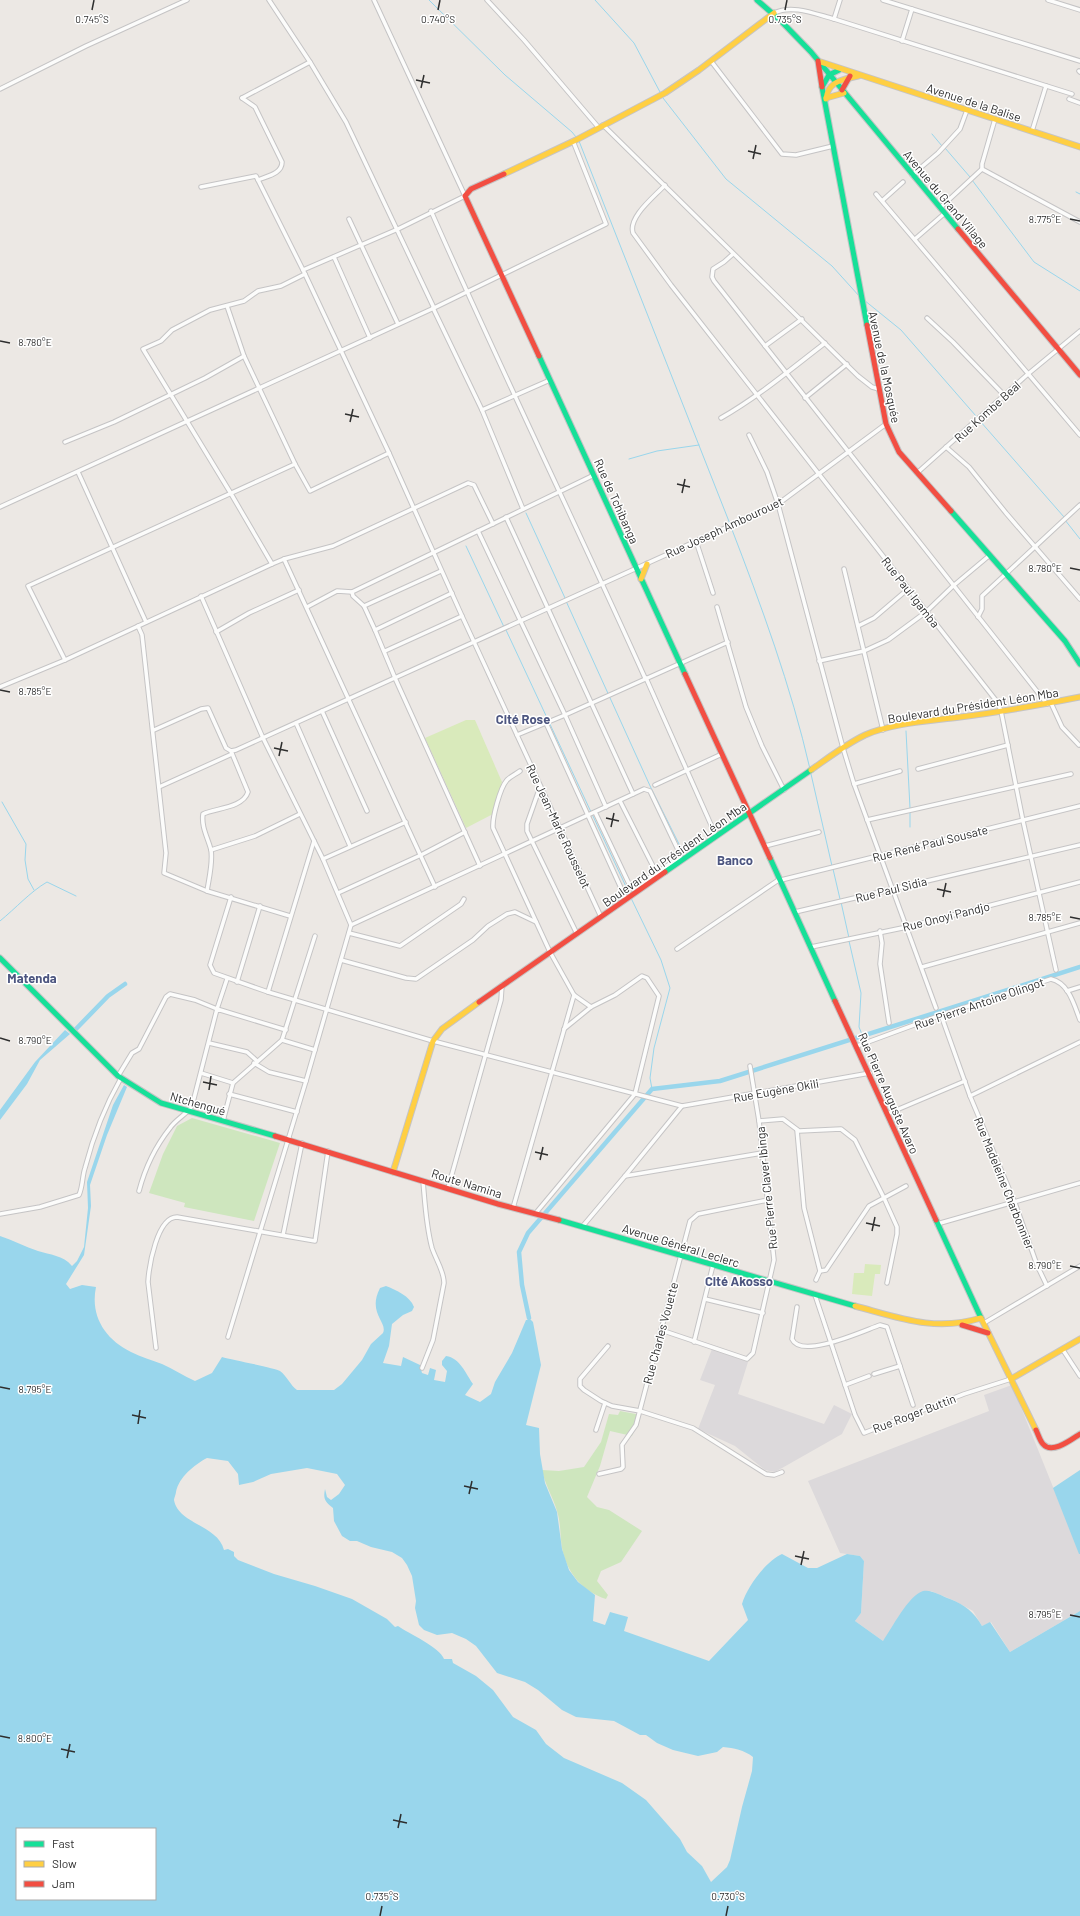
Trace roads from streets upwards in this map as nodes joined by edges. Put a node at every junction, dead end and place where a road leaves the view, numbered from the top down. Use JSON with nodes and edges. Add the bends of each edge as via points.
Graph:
{"nodes":[{"id":1,"x":187,"y":0,"type":"edge"},
{"id":2,"x":269,"y":0,"type":"edge"},
{"id":3,"x":374,"y":0,"type":"edge"},
{"id":4,"x":487,"y":0,"type":"edge"},
{"id":5,"x":757,"y":0,"type":"edge"},
{"id":6,"x":840,"y":0,"type":"edge"},
{"id":7,"x":883,"y":0,"type":"edge"},
{"id":8,"x":1048,"y":0,"type":"edge"},
{"id":9,"x":912,"y":9,"type":"junction"},
{"id":10,"x":1080,"y":10,"type":"edge"},
{"id":11,"x":774,"y":13,"type":"junction"},
{"id":12,"x":834,"y":19,"type":"junction"},
{"id":13,"x":902,"y":41,"type":"junction"},
{"id":14,"x":818,"y":60,"type":"junction"},
{"id":15,"x":711,"y":61,"type":"junction"},
{"id":16,"x":1080,"y":61,"type":"edge"},
{"id":17,"x":310,"y":62,"type":"junction"},
{"id":18,"x":839,"y":70,"type":"junction"},
{"id":19,"x":829,"y":75,"type":"junction"},
{"id":20,"x":850,"y":76,"type":"junction"},
{"id":21,"x":863,"y":76,"type":"junction"},
{"id":22,"x":834,"y":82,"type":"junction"},
{"id":23,"x":1046,"y":86,"type":"junction"},
{"id":24,"x":822,"y":87,"type":"junction"},
{"id":25,"x":0,"y":89,"type":"edge"},
{"id":26,"x":843,"y":92,"type":"junction"},
{"id":27,"x":1072,"y":94,"type":"dead end"},
{"id":28,"x":826,"y":98,"type":"junction"},
{"id":29,"x":1070,"y":99,"type":"dead end"},
{"id":30,"x":1080,"y":103,"type":"edge"},
{"id":31,"x":825,"y":104,"type":"junction"},
{"id":32,"x":967,"y":110,"type":"junction"},
{"id":33,"x":995,"y":119,"type":"junction"},
{"id":34,"x":601,"y":126,"type":"junction"},
{"id":35,"x":1032,"y":131,"type":"junction"},
{"id":36,"x":576,"y":140,"type":"junction"},
{"id":37,"x":833,"y":146,"type":"junction"},
{"id":38,"x":1080,"y":147,"type":"edge"},
{"id":39,"x":982,"y":169,"type":"junction"},
{"id":40,"x":912,"y":175,"type":"junction"},
{"id":41,"x":258,"y":180,"type":"junction"},
{"id":42,"x":903,"y":182,"type":"dead end"},
{"id":43,"x":665,"y":185,"type":"junction"},
{"id":44,"x":201,"y":187,"type":"dead end"},
{"id":45,"x":876,"y":194,"type":"dead end"},
{"id":46,"x":465,"y":196,"type":"junction"},
{"id":47,"x":883,"y":200,"type":"junction"},
{"id":48,"x":940,"y":208,"type":"junction"},
{"id":49,"x":431,"y":211,"type":"junction"},
{"id":50,"x":945,"y":213,"type":"junction"},
{"id":51,"x":349,"y":219,"type":"dead end"},
{"id":52,"x":1080,"y":222,"type":"edge"},
{"id":53,"x":398,"y":229,"type":"junction"},
{"id":54,"x":914,"y":239,"type":"junction"},
{"id":55,"x":362,"y":245,"type":"junction"},
{"id":56,"x":733,"y":254,"type":"junction"},
{"id":57,"x":334,"y":257,"type":"junction"},
{"id":58,"x":304,"y":272,"type":"junction"},
{"id":59,"x":500,"y":276,"type":"junction"},
{"id":60,"x":467,"y":292,"type":"junction"},
{"id":61,"x":227,"y":306,"type":"junction"},
{"id":62,"x":433,"y":308,"type":"junction"},
{"id":63,"x":927,"y":318,"type":"dead end"},
{"id":64,"x":802,"y":319,"type":"junction"},
{"id":65,"x":398,"y":324,"type":"junction"},
{"id":66,"x":1080,"y":331,"type":"edge"},
{"id":67,"x":370,"y":338,"type":"junction"},
{"id":68,"x":825,"y":343,"type":"junction"},
{"id":69,"x":765,"y":346,"type":"junction"},
{"id":70,"x":1058,"y":349,"type":"junction"},
{"id":71,"x":341,"y":351,"type":"junction"},
{"id":72,"x":244,"y":356,"type":"junction"},
{"id":73,"x":847,"y":364,"type":"junction"},
{"id":74,"x":786,"y":373,"type":"junction"},
{"id":75,"x":1028,"y":374,"type":"junction"},
{"id":76,"x":1080,"y":375,"type":"edge"},
{"id":77,"x":550,"y":380,"type":"junction"},
{"id":78,"x":260,"y":388,"type":"junction"},
{"id":79,"x":879,"y":389,"type":"junction"},
{"id":80,"x":170,"y":393,"type":"junction"},
{"id":81,"x":756,"y":395,"type":"junction"},
{"id":82,"x":1004,"y":395,"type":"junction"},
{"id":83,"x":514,"y":396,"type":"junction"},
{"id":84,"x":805,"y":398,"type":"junction"},
{"id":85,"x":482,"y":410,"type":"junction"},
{"id":86,"x":721,"y":418,"type":"dead end"},
{"id":87,"x":187,"y":422,"type":"junction"},
{"id":88,"x":886,"y":424,"type":"junction"},
{"id":89,"x":749,"y":435,"type":"dead end"},
{"id":90,"x":1080,"y":435,"type":"edge"},
{"id":91,"x":65,"y":442,"type":"dead end"},
{"id":92,"x":946,"y":447,"type":"junction"},
{"id":93,"x":847,"y":451,"type":"junction"},
{"id":94,"x":389,"y":453,"type":"junction"},
{"id":95,"x":295,"y":464,"type":"junction"},
{"id":96,"x":78,"y":472,"type":"junction"},
{"id":97,"x":917,"y":473,"type":"junction"},
{"id":98,"x":594,"y":474,"type":"junction"},
{"id":99,"x":818,"y":474,"type":"junction"},
{"id":100,"x":230,"y":492,"type":"junction"},
{"id":101,"x":558,"y":492,"type":"junction"},
{"id":102,"x":778,"y":504,"type":"junction"},
{"id":103,"x":1080,"y":505,"type":"edge"},
{"id":104,"x":0,"y":507,"type":"edge"},
{"id":105,"x":414,"y":509,"type":"junction"},
{"id":106,"x":523,"y":509,"type":"junction"},
{"id":107,"x":506,"y":517,"type":"junction"},
{"id":108,"x":493,"y":524,"type":"junction"},
{"id":109,"x":478,"y":531,"type":"junction"},
{"id":110,"x":696,"y":540,"type":"junction"},
{"id":111,"x":112,"y":547,"type":"junction"},
{"id":112,"x":1035,"y":547,"type":"junction"},
{"id":113,"x":433,"y":552,"type":"junction"},
{"id":114,"x":990,"y":555,"type":"junction"},
{"id":115,"x":284,"y":559,"type":"junction"},
{"id":116,"x":272,"y":564,"type":"junction"},
{"id":117,"x":647,"y":564,"type":"junction"},
{"id":118,"x":637,"y":569,"type":"junction"},
{"id":119,"x":844,"y":569,"type":"dead end"},
{"id":120,"x":442,"y":571,"type":"junction"},
{"id":121,"x":1006,"y":573,"type":"junction"},
{"id":122,"x":641,"y":579,"type":"junction"},
{"id":123,"x":602,"y":584,"type":"junction"},
{"id":124,"x":953,"y":586,"type":"junction"},
{"id":125,"x":908,"y":589,"type":"junction"},
{"id":126,"x":299,"y":590,"type":"junction"},
{"id":127,"x":352,"y":592,"type":"junction"},
{"id":128,"x":452,"y":593,"type":"junction"},
{"id":129,"x":713,"y":593,"type":"dead end"},
{"id":130,"x":201,"y":596,"type":"junction"},
{"id":131,"x":1080,"y":599,"type":"edge"},
{"id":132,"x":364,"y":606,"type":"junction"},
{"id":133,"x":306,"y":607,"type":"junction"},
{"id":134,"x":717,"y":607,"type":"dead end"},
{"id":135,"x":547,"y":608,"type":"junction"},
{"id":136,"x":926,"y":612,"type":"junction"},
{"id":137,"x":462,"y":616,"type":"junction"},
{"id":138,"x":978,"y":617,"type":"junction"},
{"id":139,"x":520,"y":620,"type":"junction"},
{"id":140,"x":146,"y":622,"type":"junction"},
{"id":141,"x":138,"y":626,"type":"junction"},
{"id":142,"x":858,"y":626,"type":"junction"},
{"id":143,"x":375,"y":630,"type":"junction"},
{"id":144,"x":216,"y":632,"type":"junction"},
{"id":145,"x":474,"y":642,"type":"junction"},
{"id":146,"x":728,"y":642,"type":"junction"},
{"id":147,"x":385,"y":651,"type":"junction"},
{"id":148,"x":864,"y":651,"type":"junction"},
{"id":149,"x":65,"y":660,"type":"junction"},
{"id":150,"x":819,"y":661,"type":"junction"},
{"id":151,"x":681,"y":663,"type":"junction"},
{"id":152,"x":1080,"y":664,"type":"edge"},
{"id":153,"x":395,"y":678,"type":"junction"},
{"id":154,"x":645,"y":678,"type":"junction"},
{"id":155,"x":0,"y":687,"type":"edge"},
{"id":156,"x":1080,"y":697,"type":"edge"},
{"id":157,"x":349,"y":698,"type":"junction"},
{"id":158,"x":592,"y":704,"type":"junction"},
{"id":159,"x":1049,"y":704,"type":"junction"},
{"id":160,"x":322,"y":711,"type":"junction"},
{"id":161,"x":1002,"y":711,"type":"junction"},
{"id":162,"x":565,"y":715,"type":"junction"},
{"id":163,"x":296,"y":723,"type":"junction"},
{"id":164,"x":547,"y":723,"type":"junction"},
{"id":165,"x":154,"y":730,"type":"junction"},
{"id":166,"x":883,"y":730,"type":"junction"},
{"id":167,"x":517,"y":735,"type":"junction"},
{"id":168,"x":264,"y":738,"type":"junction"},
{"id":169,"x":1008,"y":745,"type":"junction"},
{"id":170,"x":1079,"y":745,"type":"dead end"},
{"id":171,"x":843,"y":748,"type":"junction"},
{"id":172,"x":232,"y":753,"type":"junction"},
{"id":173,"x":722,"y":754,"type":"junction"},
{"id":174,"x":918,"y":769,"type":"dead end"},
{"id":175,"x":520,"y":770,"type":"dead end"},
{"id":176,"x":688,"y":770,"type":"junction"},
{"id":177,"x":900,"y":771,"type":"dead end"},
{"id":178,"x":1071,"y":774,"type":"dead end"},
{"id":179,"x":854,"y":784,"type":"junction"},
{"id":180,"x":655,"y":785,"type":"dead end"},
{"id":181,"x":1016,"y":786,"type":"junction"},
{"id":182,"x":159,"y":787,"type":"junction"},
{"id":183,"x":540,"y":787,"type":"junction"},
{"id":184,"x":784,"y":791,"type":"junction"},
{"id":185,"x":633,"y":794,"type":"junction"},
{"id":186,"x":620,"y":801,"type":"junction"},
{"id":187,"x":1080,"y":806,"type":"edge"},
{"id":188,"x":606,"y":807,"type":"junction"},
{"id":189,"x":367,"y":811,"type":"dead end"},
{"id":190,"x":300,"y":814,"type":"junction"},
{"id":191,"x":591,"y":814,"type":"junction"},
{"id":192,"x":749,"y":815,"type":"junction"},
{"id":193,"x":867,"y":820,"type":"junction"},
{"id":194,"x":1023,"y":821,"type":"junction"},
{"id":195,"x":406,"y":822,"type":"junction"},
{"id":196,"x":559,"y":829,"type":"junction"},
{"id":197,"x":465,"y":832,"type":"junction"},
{"id":198,"x":819,"y":832,"type":"dead end"},
{"id":199,"x":716,"y":836,"type":"junction"},
{"id":200,"x":314,"y":840,"type":"junction"},
{"id":201,"x":532,"y":842,"type":"junction"},
{"id":202,"x":1080,"y":844,"type":"edge"},
{"id":203,"x":350,"y":846,"type":"junction"},
{"id":204,"x":765,"y":846,"type":"junction"},
{"id":205,"x":211,"y":850,"type":"junction"},
{"id":206,"x":505,"y":854,"type":"junction"},
{"id":207,"x":421,"y":855,"type":"junction"},
{"id":208,"x":879,"y":855,"type":"junction"},
{"id":209,"x":1031,"y":857,"type":"junction"},
{"id":210,"x":323,"y":859,"type":"junction"},
{"id":211,"x":480,"y":866,"type":"junction"},
{"id":212,"x":657,"y":874,"type":"junction"},
{"id":213,"x":781,"y":880,"type":"junction"},
{"id":214,"x":1080,"y":882,"type":"edge"},
{"id":215,"x":436,"y":887,"type":"junction"},
{"id":216,"x":892,"y":888,"type":"junction"},
{"id":217,"x":207,"y":891,"type":"junction"},
{"id":218,"x":338,"y":893,"type":"junction"},
{"id":219,"x":1039,"y":893,"type":"junction"},
{"id":220,"x":230,"y":897,"type":"junction"},
{"id":221,"x":628,"y":897,"type":"junction"},
{"id":222,"x":464,"y":900,"type":"dead end"},
{"id":223,"x":260,"y":906,"type":"junction"},
{"id":224,"x":795,"y":912,"type":"junction"},
{"id":225,"x":290,"y":916,"type":"junction"},
{"id":226,"x":601,"y":917,"type":"junction"},
{"id":227,"x":536,"y":922,"type":"junction"},
{"id":228,"x":1080,"y":923,"type":"edge"},
{"id":229,"x":351,"y":925,"type":"junction"},
{"id":230,"x":907,"y":927,"type":"junction"},
{"id":231,"x":880,"y":931,"type":"junction"},
{"id":232,"x":1047,"y":932,"type":"junction"},
{"id":233,"x":349,"y":933,"type":"junction"},
{"id":234,"x":577,"y":934,"type":"junction"},
{"id":235,"x":315,"y":936,"type":"dead end"},
{"id":236,"x":811,"y":947,"type":"junction"},
{"id":237,"x":677,"y":949,"type":"dead end"},
{"id":238,"x":550,"y":952,"type":"junction"},
{"id":239,"x":0,"y":958,"type":"edge"},
{"id":240,"x":341,"y":960,"type":"junction"},
{"id":241,"x":922,"y":967,"type":"junction"},
{"id":242,"x":1056,"y":970,"type":"dead end"},
{"id":243,"x":227,"y":978,"type":"junction"},
{"id":244,"x":237,"y":982,"type":"junction"},
{"id":245,"x":502,"y":985,"type":"junction"},
{"id":246,"x":1080,"y":987,"type":"edge"},
{"id":247,"x":1068,"y":991,"type":"junction"},
{"id":248,"x":268,"y":992,"type":"junction"},
{"id":249,"x":574,"y":995,"type":"junction"},
{"id":250,"x":296,"y":999,"type":"junction"},
{"id":251,"x":591,"y":1007,"type":"junction"},
{"id":252,"x":936,"y":1008,"type":"dead end"},
{"id":253,"x":217,"y":1009,"type":"junction"},
{"id":254,"x":328,"y":1009,"type":"junction"},
{"id":255,"x":941,"y":1015,"type":"junction"},
{"id":256,"x":1080,"y":1020,"type":"edge"},
{"id":257,"x":889,"y":1023,"type":"dead end"},
{"id":258,"x":564,"y":1029,"type":"junction"},
{"id":259,"x":286,"y":1030,"type":"junction"},
{"id":260,"x":282,"y":1040,"type":"junction"},
{"id":261,"x":433,"y":1041,"type":"junction"},
{"id":262,"x":1080,"y":1042,"type":"edge"},
{"id":263,"x":209,"y":1043,"type":"junction"},
{"id":264,"x":856,"y":1044,"type":"junction"},
{"id":265,"x":315,"y":1050,"type":"junction"},
{"id":266,"x":486,"y":1054,"type":"junction"},
{"id":267,"x":256,"y":1062,"type":"junction"},
{"id":268,"x":750,"y":1066,"type":"dead end"},
{"id":269,"x":551,"y":1071,"type":"junction"},
{"id":270,"x":201,"y":1073,"type":"junction"},
{"id":271,"x":870,"y":1073,"type":"junction"},
{"id":272,"x":120,"y":1077,"type":"junction"},
{"id":273,"x":306,"y":1081,"type":"junction"},
{"id":274,"x":964,"y":1081,"type":"junction"},
{"id":275,"x":233,"y":1083,"type":"junction"},
{"id":276,"x":229,"y":1094,"type":"junction"},
{"id":277,"x":635,"y":1094,"type":"junction"},
{"id":278,"x":755,"y":1094,"type":"junction"},
{"id":279,"x":970,"y":1096,"type":"junction"},
{"id":280,"x":682,"y":1106,"type":"junction"},
{"id":281,"x":188,"y":1112,"type":"junction"},
{"id":282,"x":297,"y":1112,"type":"junction"},
{"id":283,"x":887,"y":1114,"type":"junction"},
{"id":284,"x":223,"y":1121,"type":"junction"},
{"id":285,"x":759,"y":1122,"type":"junction"},
{"id":286,"x":797,"y":1130,"type":"junction"},
{"id":287,"x":288,"y":1139,"type":"junction"},
{"id":288,"x":302,"y":1143,"type":"junction"},
{"id":289,"x":328,"y":1151,"type":"junction"},
{"id":290,"x":762,"y":1152,"type":"junction"},
{"id":291,"x":393,"y":1172,"type":"junction"},
{"id":292,"x":626,"y":1176,"type":"junction"},
{"id":293,"x":423,"y":1181,"type":"junction"},
{"id":294,"x":1080,"y":1183,"type":"edge"},
{"id":295,"x":906,"y":1186,"type":"dead end"},
{"id":296,"x":448,"y":1188,"type":"junction"},
{"id":297,"x":139,"y":1191,"type":"dead end"},
{"id":298,"x":884,"y":1198,"type":"junction"},
{"id":299,"x":768,"y":1200,"type":"junction"},
{"id":300,"x":1014,"y":1203,"type":"junction"},
{"id":301,"x":513,"y":1208,"type":"junction"},
{"id":302,"x":0,"y":1214,"type":"edge"},
{"id":303,"x":536,"y":1214,"type":"junction"},
{"id":304,"x":938,"y":1224,"type":"junction"},
{"id":305,"x":582,"y":1227,"type":"junction"},
{"id":306,"x":259,"y":1230,"type":"junction"},
{"id":307,"x":283,"y":1235,"type":"junction"},
{"id":308,"x":681,"y":1255,"type":"junction"},
{"id":309,"x":713,"y":1265,"type":"junction"},
{"id":310,"x":1080,"y":1266,"type":"edge"},
{"id":311,"x":820,"y":1271,"type":"junction"},
{"id":312,"x":816,"y":1280,"type":"dead end"},
{"id":313,"x":770,"y":1282,"type":"junction"},
{"id":314,"x":887,"y":1283,"type":"dead end"},
{"id":315,"x":1047,"y":1286,"type":"junction"},
{"id":316,"x":815,"y":1295,"type":"junction"},
{"id":317,"x":705,"y":1299,"type":"junction"},
{"id":318,"x":797,"y":1307,"type":"dead end"},
{"id":319,"x":763,"y":1313,"type":"junction"},
{"id":320,"x":983,"y":1321,"type":"junction"},
{"id":321,"x":961,"y":1325,"type":"junction"},
{"id":322,"x":661,"y":1330,"type":"junction"},
{"id":323,"x":988,"y":1333,"type":"junction"},
{"id":324,"x":228,"y":1337,"type":"dead end"},
{"id":325,"x":1080,"y":1339,"type":"edge"},
{"id":326,"x":694,"y":1342,"type":"junction"},
{"id":327,"x":830,"y":1343,"type":"junction"},
{"id":328,"x":608,"y":1346,"type":"dead end"},
{"id":329,"x":156,"y":1348,"type":"dead end"},
{"id":330,"x":1063,"y":1350,"type":"junction"},
{"id":331,"x":900,"y":1366,"type":"junction"},
{"id":332,"x":422,"y":1368,"type":"dead end"},
{"id":333,"x":874,"y":1374,"type":"dead end"},
{"id":334,"x":869,"y":1376,"type":"dead end"},
{"id":335,"x":1080,"y":1376,"type":"edge"},
{"id":336,"x":1011,"y":1379,"type":"junction"},
{"id":337,"x":845,"y":1385,"type":"junction"},
{"id":338,"x":605,"y":1403,"type":"junction"},
{"id":339,"x":913,"y":1405,"type":"dead end"},
{"id":340,"x":640,"y":1410,"type":"junction"},
{"id":341,"x":596,"y":1430,"type":"dead end"},
{"id":342,"x":1080,"y":1434,"type":"edge"},
{"id":343,"x":782,"y":1472,"type":"dead end"},
{"id":344,"x":600,"y":1474,"type":"dead end"}],
"edges":[{"from":1,"to":25,"type":"street"},
{"from":2,"to":17,"type":"street"},
{"from":3,"to":46,"type":"street"},
{"from":4,"to":34,"type":"street"},
{"from":5,"to":11,"type":"street","name":"Avenue du Grand Village"},
{"from":6,"to":12,"type":"street"},
{"from":7,"to":9,"type":"street"},
{"from":8,"to":10,"type":"street"},
{"from":9,"to":13,"type":"street"},
{"from":9,"to":16,"type":"street"},
{"from":11,"to":12,"type":"street","via":[[785,9]]},
{"from":11,"to":14,"type":"street","name":"Avenue du Grand Village"},
{"from":11,"to":15,"type":"street"},
{"from":12,"to":13,"type":"street"},
{"from":13,"to":23,"type":"street"},
{"from":14,"to":18,"type":"street"},
{"from":14,"to":19,"type":"street","name":"Avenue du Grand Village"},
{"from":14,"to":24,"type":"street","name":"Avenue de la Mosquée"},
{"from":15,"to":34,"type":"street","via":[[676,86]]},
{"from":15,"to":37,"type":"street","via":[[782,154],[796,155]]},
{"from":17,"to":41,"type":"street","via":[[242,98],[256,107],[282,162],[278,172]]},
{"from":17,"to":53,"type":"street","via":[[346,122]]},
{"from":18,"to":19,"type":"street"},
{"from":18,"to":21,"type":"street"},
{"from":19,"to":22,"type":"street","name":"Avenue du Grand Village"},
{"from":19,"to":24,"type":"street"},
{"from":20,"to":21,"type":"street"},
{"from":20,"to":22,"type":"street"},
{"from":20,"to":26,"type":"street"},
{"from":21,"to":32,"type":"street","name":"Avenue de la Balise"},
{"from":22,"to":26,"type":"street","name":"Avenue du Grand Village"},
{"from":22,"to":28,"type":"street"},
{"from":23,"to":27,"type":"street"},
{"from":23,"to":35,"type":"street"},
{"from":24,"to":31,"type":"street","name":"Avenue de la Mosquée"},
{"from":26,"to":28,"type":"street"},
{"from":26,"to":40,"type":"street","name":"Avenue du Grand Village"},
{"from":28,"to":31,"type":"street"},
{"from":29,"to":30,"type":"street"},
{"from":31,"to":37,"type":"street","name":"Avenue de la Mosquée"},
{"from":32,"to":33,"type":"street","name":"Avenue de la Balise"},
{"from":32,"to":40,"type":"street","via":[[960,129],[938,153]]},
{"from":33,"to":35,"type":"street","name":"Avenue de la Balise"},
{"from":33,"to":39,"type":"street"},
{"from":34,"to":36,"type":"street"},
{"from":34,"to":43,"type":"street"},
{"from":35,"to":38,"type":"street","name":"Avenue de la Balise"},
{"from":36,"to":46,"type":"street","via":[[472,189]]},
{"from":36,"to":59,"type":"street","via":[[606,224]]},
{"from":37,"to":79,"type":"street","name":"Avenue de la Mosquée"},
{"from":39,"to":48,"type":"street"},
{"from":39,"to":52,"type":"street"},
{"from":40,"to":48,"type":"street","name":"Avenue du Grand Village"},
{"from":41,"to":44,"type":"street","via":[[256,176]]},
{"from":41,"to":58,"type":"street","name":"Rue Jean-Marie Rousselot"},
{"from":42,"to":47,"type":"street"},
{"from":43,"to":56,"type":"street"},
{"from":43,"to":81,"type":"street","name":"Rue Paul Igamba","via":[[633,219],[631,229]]},
{"from":45,"to":47,"type":"street"},
{"from":46,"to":49,"type":"street"},
{"from":46,"to":59,"type":"street","name":"Rue de Tchibanga"},
{"from":47,"to":54,"type":"street"},
{"from":48,"to":50,"type":"street","name":"Avenue du Grand Village"},
{"from":49,"to":53,"type":"street"},
{"from":49,"to":60,"type":"street"},
{"from":50,"to":54,"type":"street"},
{"from":50,"to":70,"type":"street","name":"Avenue du Grand Village"},
{"from":51,"to":55,"type":"street"},
{"from":53,"to":55,"type":"street"},
{"from":53,"to":62,"type":"street"},
{"from":54,"to":75,"type":"street"},
{"from":55,"to":57,"type":"street"},
{"from":55,"to":65,"type":"street"},
{"from":56,"to":64,"type":"street"},
{"from":56,"to":69,"type":"street","via":[[713,269],[712,277]]},
{"from":57,"to":58,"type":"street"},
{"from":57,"to":67,"type":"street"},
{"from":58,"to":61,"type":"street","via":[[281,286],[258,291],[244,300]]},
{"from":58,"to":71,"type":"street","name":"Rue Jean-Marie Rousselot"},
{"from":59,"to":60,"type":"street"},
{"from":59,"to":77,"type":"street","name":"Rue de Tchibanga"},
{"from":60,"to":62,"type":"street"},
{"from":60,"to":83,"type":"street"},
{"from":61,"to":72,"type":"street"},
{"from":61,"to":80,"type":"street","via":[[210,310],[172,330],[161,341],[143,349]]},
{"from":62,"to":65,"type":"street"},
{"from":62,"to":85,"type":"street"},
{"from":63,"to":82,"type":"street"},
{"from":64,"to":68,"type":"street"},
{"from":64,"to":69,"type":"street"},
{"from":65,"to":67,"type":"street"},
{"from":66,"to":70,"type":"street","name":"Rue Kombe Beal"},
{"from":67,"to":71,"type":"street"},
{"from":68,"to":73,"type":"street"},
{"from":68,"to":74,"type":"street"},
{"from":69,"to":74,"type":"street"},
{"from":70,"to":75,"type":"street","name":"Rue Kombe Beal"},
{"from":70,"to":76,"type":"street","name":"Avenue du Grand Village"},
{"from":71,"to":78,"type":"street"},
{"from":71,"to":94,"type":"street","name":"Rue Jean-Marie Rousselot"},
{"from":72,"to":78,"type":"street"},
{"from":72,"to":80,"type":"street","via":[[205,378]]},
{"from":73,"to":79,"type":"street","via":[[867,384]]},
{"from":73,"to":84,"type":"street"},
{"from":74,"to":81,"type":"street"},
{"from":74,"to":84,"type":"street"},
{"from":75,"to":82,"type":"street","name":"Rue Kombe Beal"},
{"from":75,"to":90,"type":"street"},
{"from":77,"to":83,"type":"street"},
{"from":77,"to":98,"type":"street","name":"Rue de Tchibanga"},
{"from":78,"to":87,"type":"street"},
{"from":78,"to":95,"type":"street"},
{"from":79,"to":88,"type":"street","name":"Avenue de la Mosquée"},
{"from":80,"to":87,"type":"street"},
{"from":80,"to":91,"type":"street","via":[[114,422]]},
{"from":81,"to":86,"type":"street"},
{"from":81,"to":99,"type":"street","name":"Rue Paul Igamba"},
{"from":82,"to":92,"type":"street","name":"Rue Kombe Beal"},
{"from":83,"to":85,"type":"street"},
{"from":83,"to":101,"type":"street"},
{"from":84,"to":93,"type":"street"},
{"from":85,"to":106,"type":"street"},
{"from":87,"to":96,"type":"street"},
{"from":87,"to":100,"type":"street"},
{"from":88,"to":93,"type":"street","name":"Rue Joseph Ambourouet"},
{"from":88,"to":97,"type":"street","name":"Avenue de la Mosquée","via":[[899,452]]},
{"from":89,"to":102,"type":"street","via":[[767,472]]},
{"from":92,"to":97,"type":"street","name":"Rue Kombe Beal"},
{"from":92,"to":112,"type":"street","via":[[969,467]]},
{"from":93,"to":99,"type":"street","name":"Rue Joseph Ambourouet"},
{"from":93,"to":124,"type":"street"},
{"from":94,"to":95,"type":"street","via":[[310,491]]},
{"from":94,"to":105,"type":"street","name":"Rue Jean-Marie Rousselot"},
{"from":95,"to":100,"type":"street","via":[[270,477]]},
{"from":96,"to":104,"type":"street"},
{"from":96,"to":111,"type":"street"},
{"from":97,"to":114,"type":"street","name":"Avenue de la Mosquée"},
{"from":98,"to":101,"type":"street"},
{"from":98,"to":118,"type":"street","name":"Rue de Tchibanga"},
{"from":99,"to":102,"type":"street","name":"Rue Joseph Ambourouet"},
{"from":99,"to":125,"type":"street","name":"Rue Paul Igamba"},
{"from":100,"to":111,"type":"street"},
{"from":100,"to":116,"type":"street"},
{"from":101,"to":106,"type":"street"},
{"from":101,"to":123,"type":"street"},
{"from":102,"to":110,"type":"street","name":"Rue Joseph Ambourouet"},
{"from":102,"to":150,"type":"street"},
{"from":103,"to":112,"type":"street"},
{"from":105,"to":108,"type":"street","via":[[472,483]]},
{"from":105,"to":113,"type":"street","name":"Rue Jean-Marie Rousselot"},
{"from":105,"to":115,"type":"street","via":[[333,546]]},
{"from":106,"to":107,"type":"street"},
{"from":107,"to":108,"type":"street"},
{"from":107,"to":135,"type":"street"},
{"from":108,"to":109,"type":"street"},
{"from":109,"to":113,"type":"street"},
{"from":109,"to":139,"type":"street"},
{"from":110,"to":117,"type":"street","name":"Rue Joseph Ambourouet"},
{"from":110,"to":129,"type":"street"},
{"from":111,"to":140,"type":"street"},
{"from":111,"to":149,"type":"street","via":[[28,586]]},
{"from":112,"to":121,"type":"street"},
{"from":112,"to":131,"type":"street"},
{"from":113,"to":120,"type":"street","name":"Rue Jean-Marie Rousselot"},
{"from":113,"to":127,"type":"street"},
{"from":114,"to":121,"type":"street","name":"Avenue de la Mosquée"},
{"from":114,"to":124,"type":"street"},
{"from":115,"to":116,"type":"street"},
{"from":115,"to":126,"type":"street"},
{"from":116,"to":130,"type":"street"},
{"from":117,"to":118,"type":"street","name":"Rue Joseph Ambourouet"},
{"from":117,"to":122,"type":"street"},
{"from":118,"to":122,"type":"street","name":"Rue de Tchibanga"},
{"from":118,"to":123,"type":"street","name":"Rue Joseph Ambourouet"},
{"from":119,"to":142,"type":"street"},
{"from":120,"to":128,"type":"street","name":"Rue Jean-Marie Rousselot"},
{"from":120,"to":132,"type":"street"},
{"from":121,"to":138,"type":"street","via":[[982,596],[982,609]]},
{"from":121,"to":152,"type":"street","name":"Avenue de la Mosquée","via":[[1065,641]]},
{"from":122,"to":151,"type":"street","name":"Rue de Tchibanga"},
{"from":123,"to":135,"type":"street","name":"Rue Joseph Ambourouet"},
{"from":123,"to":154,"type":"street"},
{"from":124,"to":136,"type":"street"},
{"from":124,"to":138,"type":"street"},
{"from":125,"to":136,"type":"street","name":"Rue Paul Igamba"},
{"from":125,"to":142,"type":"street","via":[[874,618]]},
{"from":126,"to":133,"type":"street"},
{"from":126,"to":144,"type":"street"},
{"from":127,"to":132,"type":"street"},
{"from":127,"to":133,"type":"street","via":[[337,591]]},
{"from":128,"to":137,"type":"street","name":"Rue Jean-Marie Rousselot"},
{"from":128,"to":143,"type":"street"},
{"from":130,"to":140,"type":"street"},
{"from":130,"to":144,"type":"street"},
{"from":132,"to":143,"type":"street"},
{"from":133,"to":157,"type":"street"},
{"from":134,"to":146,"type":"street"},
{"from":135,"to":139,"type":"street","name":"Rue Joseph Ambourouet"},
{"from":135,"to":158,"type":"street"},
{"from":136,"to":148,"type":"street","via":[[888,640]]},
{"from":136,"to":161,"type":"street","name":"Rue Paul Igamba"},
{"from":137,"to":145,"type":"street","name":"Rue Jean-Marie Rousselot"},
{"from":137,"to":147,"type":"street"},
{"from":138,"to":159,"type":"street"},
{"from":139,"to":145,"type":"street","name":"Rue Joseph Ambourouet"},
{"from":139,"to":162,"type":"street"},
{"from":140,"to":141,"type":"street"},
{"from":141,"to":149,"type":"street"},
{"from":141,"to":165,"type":"street","via":[[142,636]]},
{"from":142,"to":148,"type":"street"},
{"from":143,"to":147,"type":"street"},
{"from":144,"to":168,"type":"street"},
{"from":145,"to":153,"type":"street","name":"Rue Joseph Ambourouet"},
{"from":145,"to":167,"type":"street","name":"Rue Jean-Marie Rousselot"},
{"from":146,"to":151,"type":"street"},
{"from":146,"to":184,"type":"street","via":[[746,707]]},
{"from":147,"to":153,"type":"street"},
{"from":148,"to":150,"type":"street"},
{"from":148,"to":166,"type":"street"},
{"from":149,"to":155,"type":"street"},
{"from":150,"to":171,"type":"street"},
{"from":151,"to":154,"type":"street"},
{"from":151,"to":173,"type":"street","name":"Rue de Tchibanga"},
{"from":153,"to":157,"type":"street","name":"Rue Joseph Ambourouet"},
{"from":153,"to":197,"type":"street"},
{"from":154,"to":158,"type":"street"},
{"from":154,"to":176,"type":"street"},
{"from":156,"to":159,"type":"street","name":"Boulevard du Président Léon Mba"},
{"from":157,"to":160,"type":"street","name":"Rue Joseph Ambourouet"},
{"from":157,"to":195,"type":"street"},
{"from":158,"to":162,"type":"street"},
{"from":158,"to":185,"type":"street"},
{"from":159,"to":161,"type":"street","name":"Boulevard du Président Léon Mba"},
{"from":159,"to":170,"type":"street","via":[[1062,727]]},
{"from":160,"to":163,"type":"street","name":"Rue Joseph Ambourouet"},
{"from":160,"to":189,"type":"street"},
{"from":161,"to":166,"type":"street","name":"Boulevard du Président Léon Mba"},
{"from":161,"to":169,"type":"street"},
{"from":162,"to":164,"type":"street"},
{"from":162,"to":188,"type":"street"},
{"from":163,"to":168,"type":"street","name":"Rue Joseph Ambourouet"},
{"from":163,"to":203,"type":"street"},
{"from":164,"to":167,"type":"street"},
{"from":164,"to":191,"type":"street"},
{"from":165,"to":172,"type":"street","via":[[208,708],[226,748]]},
{"from":165,"to":182,"type":"street"},
{"from":166,"to":171,"type":"street","name":"Boulevard du Président Léon Mba","via":[[865,735]]},
{"from":167,"to":183,"type":"street","name":"Rue Jean-Marie Rousselot"},
{"from":168,"to":172,"type":"street","name":"Rue Joseph Ambourouet"},
{"from":168,"to":190,"type":"street"},
{"from":169,"to":174,"type":"street"},
{"from":169,"to":181,"type":"street"},
{"from":171,"to":179,"type":"street"},
{"from":171,"to":184,"type":"street","name":"Boulevard du Président Léon Mba"},
{"from":172,"to":182,"type":"street","name":"Rue Joseph Ambourouet"},
{"from":172,"to":205,"type":"street","via":[[248,792],[244,799],[232,805],[203,814],[205,834]]},
{"from":173,"to":176,"type":"street"},
{"from":173,"to":192,"type":"street","name":"Rue de Tchibanga"},
{"from":175,"to":206,"type":"street","via":[[505,783],[493,819],[493,828]]},
{"from":176,"to":180,"type":"street"},
{"from":176,"to":199,"type":"street"},
{"from":177,"to":179,"type":"street"},
{"from":178,"to":181,"type":"street"},
{"from":179,"to":193,"type":"street"},
{"from":181,"to":193,"type":"street"},
{"from":181,"to":194,"type":"street"},
{"from":182,"to":217,"type":"street","via":[[166,853],[164,874]]},
{"from":183,"to":196,"type":"street","name":"Rue Jean-Marie Rousselot"},
{"from":183,"to":201,"type":"street","via":[[526,826]]},
{"from":184,"to":192,"type":"street","name":"Boulevard du Président Léon Mba"},
{"from":185,"to":186,"type":"street"},
{"from":185,"to":212,"type":"street","via":[[644,789],[650,791],[680,854],[678,859]]},
{"from":186,"to":188,"type":"street"},
{"from":186,"to":212,"type":"street"},
{"from":187,"to":194,"type":"street","name":"Rue René Paul Sousate"},
{"from":188,"to":191,"type":"street"},
{"from":190,"to":200,"type":"street"},
{"from":190,"to":205,"type":"street","via":[[255,836]]},
{"from":191,"to":196,"type":"street"},
{"from":191,"to":212,"type":"street","via":[[629,887],[634,888]]},
{"from":191,"to":221,"type":"street"},
{"from":192,"to":199,"type":"street","name":"Boulevard du Président Léon Mba"},
{"from":192,"to":204,"type":"street","name":"Rue Pierre Auguste Avaro"},
{"from":193,"to":208,"type":"street"},
{"from":194,"to":208,"type":"street","name":"Rue René Paul Sousate"},
{"from":194,"to":209,"type":"street"},
{"from":195,"to":203,"type":"street"},
{"from":195,"to":207,"type":"street"},
{"from":196,"to":201,"type":"street"},
{"from":196,"to":226,"type":"street","name":"Rue Jean-Marie Rousselot"},
{"from":197,"to":207,"type":"street"},
{"from":197,"to":211,"type":"street"},
{"from":198,"to":204,"type":"street"},
{"from":199,"to":212,"type":"street","name":"Boulevard du Président Léon Mba"},
{"from":200,"to":210,"type":"street"},
{"from":200,"to":225,"type":"street"},
{"from":201,"to":206,"type":"street"},
{"from":201,"to":234,"type":"street"},
{"from":202,"to":209,"type":"street","name":"Rue Paul Sidia"},
{"from":203,"to":210,"type":"street"},
{"from":204,"to":213,"type":"street","name":"Rue Pierre Auguste Avaro"},
{"from":205,"to":217,"type":"street"},
{"from":206,"to":211,"type":"street"},
{"from":206,"to":227,"type":"street"},
{"from":207,"to":215,"type":"street"},
{"from":207,"to":218,"type":"street"},
{"from":208,"to":213,"type":"street","name":"Rue René Paul Sousate"},
{"from":208,"to":216,"type":"street"},
{"from":209,"to":216,"type":"street","name":"Rue Paul Sidia"},
{"from":209,"to":219,"type":"street"},
{"from":210,"to":218,"type":"street"},
{"from":211,"to":215,"type":"street"},
{"from":212,"to":221,"type":"street","name":"Boulevard du Président Léon Mba"},
{"from":213,"to":224,"type":"street","name":"Rue Pierre Auguste Avaro"},
{"from":213,"to":237,"type":"street","name":"Rue René Paul Sousate"},
{"from":214,"to":219,"type":"street","name":"Rue Onoyi Pandjo"},
{"from":215,"to":229,"type":"street"},
{"from":216,"to":224,"type":"street","name":"Rue Paul Sidia"},
{"from":216,"to":230,"type":"street"},
{"from":217,"to":220,"type":"street"},
{"from":218,"to":229,"type":"street"},
{"from":219,"to":230,"type":"street","name":"Rue Onoyi Pandjo"},
{"from":219,"to":232,"type":"street"},
{"from":220,"to":223,"type":"street"},
{"from":220,"to":243,"type":"street","via":[[210,965],[214,973]]},
{"from":221,"to":226,"type":"street","name":"Boulevard du Président Léon Mba"},
{"from":222,"to":233,"type":"street","via":[[398,946]]},
{"from":223,"to":225,"type":"street"},
{"from":223,"to":244,"type":"street"},
{"from":224,"to":236,"type":"street","name":"Rue Pierre Auguste Avaro"},
{"from":225,"to":248,"type":"street"},
{"from":226,"to":234,"type":"street","name":"Boulevard du Président Léon Mba"},
{"from":227,"to":238,"type":"street"},
{"from":227,"to":240,"type":"street","via":[[515,912],[507,914],[416,979]]},
{"from":228,"to":232,"type":"street"},
{"from":229,"to":233,"type":"street"},
{"from":230,"to":231,"type":"street","name":"Rue Onoyi Pandjo"},
{"from":230,"to":241,"type":"street"},
{"from":231,"to":236,"type":"street","name":"Rue Onoyi Pandjo"},
{"from":231,"to":257,"type":"street","via":[[880,964]]},
{"from":232,"to":241,"type":"street"},
{"from":232,"to":242,"type":"street"},
{"from":233,"to":240,"type":"street"},
{"from":234,"to":238,"type":"street","name":"Boulevard du Président Léon Mba"},
{"from":235,"to":250,"type":"street"},
{"from":236,"to":264,"type":"street","name":"Rue Pierre Auguste Avaro"},
{"from":238,"to":245,"type":"street","name":"Boulevard du Président Léon Mba"},
{"from":238,"to":249,"type":"street"},
{"from":239,"to":272,"type":"street","name":"Ntchengué"},
{"from":240,"to":254,"type":"street"},
{"from":241,"to":252,"type":"street"},
{"from":243,"to":244,"type":"street"},
{"from":243,"to":253,"type":"street"},
{"from":244,"to":248,"type":"street"},
{"from":245,"to":261,"type":"street","name":"Boulevard du Président Léon Mba","via":[[442,1029]]},
{"from":245,"to":266,"type":"street","via":[[501,1000]]},
{"from":246,"to":247,"type":"street"},
{"from":247,"to":255,"type":"street","name":"Rue Pierre Antoine Olingot","via":[[1051,979]]},
{"from":247,"to":256,"type":"street"},
{"from":248,"to":250,"type":"street"},
{"from":249,"to":251,"type":"street"},
{"from":249,"to":258,"type":"street"},
{"from":250,"to":254,"type":"street"},
{"from":250,"to":259,"type":"street"},
{"from":251,"to":258,"type":"street"},
{"from":251,"to":277,"type":"street","via":[[615,995],[642,976],[647,978],[658,994],[659,999]]},
{"from":253,"to":259,"type":"street"},
{"from":253,"to":263,"type":"street"},
{"from":253,"to":272,"type":"street","via":[[195,1000],[168,995],[139,1049],[132,1053]]},
{"from":254,"to":261,"type":"street"},
{"from":254,"to":265,"type":"street"},
{"from":255,"to":264,"type":"street","name":"Rue Pierre Antoine Olingot"},
{"from":255,"to":274,"type":"street","name":"Rue Madeleine Charbonnier"},
{"from":258,"to":269,"type":"street"},
{"from":259,"to":260,"type":"street"},
{"from":260,"to":265,"type":"street"},
{"from":260,"to":267,"type":"street"},
{"from":261,"to":266,"type":"street"},
{"from":261,"to":291,"type":"street","name":"Boulevard du Président Léon Mba"},
{"from":262,"to":279,"type":"street"},
{"from":263,"to":267,"type":"street","via":[[247,1052]]},
{"from":263,"to":270,"type":"street"},
{"from":264,"to":271,"type":"street","name":"Rue Pierre Auguste Avaro"},
{"from":265,"to":273,"type":"street"},
{"from":266,"to":269,"type":"street"},
{"from":266,"to":296,"type":"street"},
{"from":267,"to":273,"type":"street","via":[[269,1072]]},
{"from":267,"to":275,"type":"street"},
{"from":268,"to":278,"type":"street","name":"Rue Pierre Claver Ibinga"},
{"from":269,"to":277,"type":"street"},
{"from":269,"to":301,"type":"street"},
{"from":270,"to":275,"type":"street"},
{"from":270,"to":281,"type":"street"},
{"from":271,"to":278,"type":"street","name":"Rue Eugène Okili"},
{"from":271,"to":283,"type":"street","name":"Rue Pierre Auguste Avaro"},
{"from":272,"to":281,"type":"street","name":"Ntchengué","via":[[161,1102]]},
{"from":272,"to":302,"type":"street","via":[[110,1097],[84,1169],[79,1195],[40,1208]]},
{"from":273,"to":282,"type":"street"},
{"from":274,"to":279,"type":"street","name":"Rue Madeleine Charbonnier"},
{"from":274,"to":283,"type":"street"},
{"from":275,"to":276,"type":"street"},
{"from":276,"to":282,"type":"street"},
{"from":276,"to":284,"type":"street"},
{"from":277,"to":280,"type":"street"},
{"from":277,"to":303,"type":"street"},
{"from":278,"to":280,"type":"street","name":"Rue Eugène Okili"},
{"from":278,"to":285,"type":"street","name":"Rue Pierre Claver Ibinga"},
{"from":279,"to":300,"type":"street","name":"Rue Madeleine Charbonnier"},
{"from":280,"to":292,"type":"street"},
{"from":281,"to":284,"type":"street","name":"Ntchengué"},
{"from":281,"to":297,"type":"street","via":[[171,1126],[156,1147]]},
{"from":282,"to":287,"type":"street"},
{"from":283,"to":304,"type":"street","name":"Rue Pierre Auguste Avaro"},
{"from":284,"to":287,"type":"street","name":"Ntchengué"},
{"from":285,"to":286,"type":"street","via":[[783,1119]]},
{"from":285,"to":290,"type":"street","name":"Rue Pierre Claver Ibinga"},
{"from":286,"to":298,"type":"street","via":[[841,1128],[849,1134],[855,1140]]},
{"from":286,"to":311,"type":"street","via":[[804,1208]]},
{"from":287,"to":288,"type":"street","name":"Ntchengué"},
{"from":287,"to":306,"type":"street"},
{"from":288,"to":289,"type":"street","name":"Ntchengué"},
{"from":288,"to":307,"type":"street"},
{"from":289,"to":291,"type":"street","name":"Ntchengué"},
{"from":289,"to":307,"type":"street","via":[[315,1241]]},
{"from":290,"to":292,"type":"street"},
{"from":290,"to":299,"type":"street","name":"Rue Pierre Claver Ibinga"},
{"from":291,"to":293,"type":"street","name":"Route Namina"},
{"from":292,"to":305,"type":"street"},
{"from":293,"to":296,"type":"street","name":"Route Namina"},
{"from":293,"to":332,"type":"street","via":[[429,1236],[444,1283],[433,1340]]},
{"from":294,"to":300,"type":"street"},
{"from":295,"to":298,"type":"street"},
{"from":296,"to":301,"type":"street","name":"Route Namina"},
{"from":298,"to":311,"type":"street","via":[[869,1206],[826,1270]]},
{"from":298,"to":314,"type":"street","via":[[897,1234]]},
{"from":299,"to":308,"type":"street","name":"Rue Charles Vouette","via":[[695,1215],[690,1221]]},
{"from":299,"to":313,"type":"street","name":"Rue Pierre Claver Ibinga","via":[[774,1260]]},
{"from":300,"to":304,"type":"street"},
{"from":300,"to":315,"type":"street","name":"Rue Madeleine Charbonnier"},
{"from":301,"to":303,"type":"street","name":"Route Namina"},
{"from":303,"to":305,"type":"street","name":"Avenue Général Leclerc"},
{"from":304,"to":320,"type":"street","name":"Rue Pierre Auguste Avaro"},
{"from":305,"to":308,"type":"street","name":"Avenue Général Leclerc"},
{"from":306,"to":307,"type":"street"},
{"from":306,"to":324,"type":"street"},
{"from":306,"to":329,"type":"street","via":[[177,1217],[171,1217],[166,1221],[159,1235],[148,1277]]},
{"from":308,"to":309,"type":"street","name":"Avenue Général Leclerc"},
{"from":308,"to":322,"type":"street","name":"Rue Charles Vouette"},
{"from":309,"to":313,"type":"street","name":"Avenue Général Leclerc"},
{"from":309,"to":317,"type":"street"},
{"from":310,"to":315,"type":"street"},
{"from":311,"to":312,"type":"street"},
{"from":313,"to":316,"type":"street","name":"Avenue Général Leclerc"},
{"from":313,"to":319,"type":"street","name":"Rue Pierre Claver Ibinga"},
{"from":315,"to":320,"type":"street"},
{"from":316,"to":321,"type":"street","name":"Avenue Général Leclerc","via":[[918,1323]]},
{"from":316,"to":327,"type":"street","name":"Rue Roger Buttin"},
{"from":317,"to":319,"type":"street"},
{"from":317,"to":326,"type":"street"},
{"from":318,"to":327,"type":"street","via":[[792,1341],[812,1346]]},
{"from":319,"to":326,"type":"street","name":"Rue Pierre Claver Ibinga","via":[[753,1354],[747,1359]]},
{"from":320,"to":321,"type":"street"},
{"from":320,"to":323,"type":"street","name":"Rue Pierre Auguste Avaro"},
{"from":321,"to":323,"type":"street"},
{"from":322,"to":326,"type":"street"},
{"from":322,"to":340,"type":"street","name":"Rue Charles Vouette"},
{"from":323,"to":336,"type":"street","name":"Rue Pierre Auguste Avaro"},
{"from":325,"to":330,"type":"street"},
{"from":327,"to":331,"type":"street","via":[[883,1325],[887,1327]]},
{"from":327,"to":337,"type":"street","name":"Rue Roger Buttin"},
{"from":328,"to":338,"type":"street","via":[[580,1379],[580,1386],[584,1390]]},
{"from":330,"to":335,"type":"street"},
{"from":330,"to":336,"type":"street"},
{"from":331,"to":333,"type":"street"},
{"from":331,"to":339,"type":"street"},
{"from":334,"to":337,"type":"street"},
{"from":336,"to":337,"type":"street","name":"Rue Roger Buttin","via":[[864,1432]]},
{"from":336,"to":342,"type":"street","name":"Rue Pierre Auguste Avaro","via":[[1043,1445],[1055,1448]]},
{"from":338,"to":340,"type":"street"},
{"from":338,"to":341,"type":"street"},
{"from":340,"to":343,"type":"street","via":[[693,1428],[766,1474]]},
{"from":340,"to":344,"type":"street","name":"Rue Charles Vouette","via":[[636,1425],[622,1445],[622,1469]]}]}
